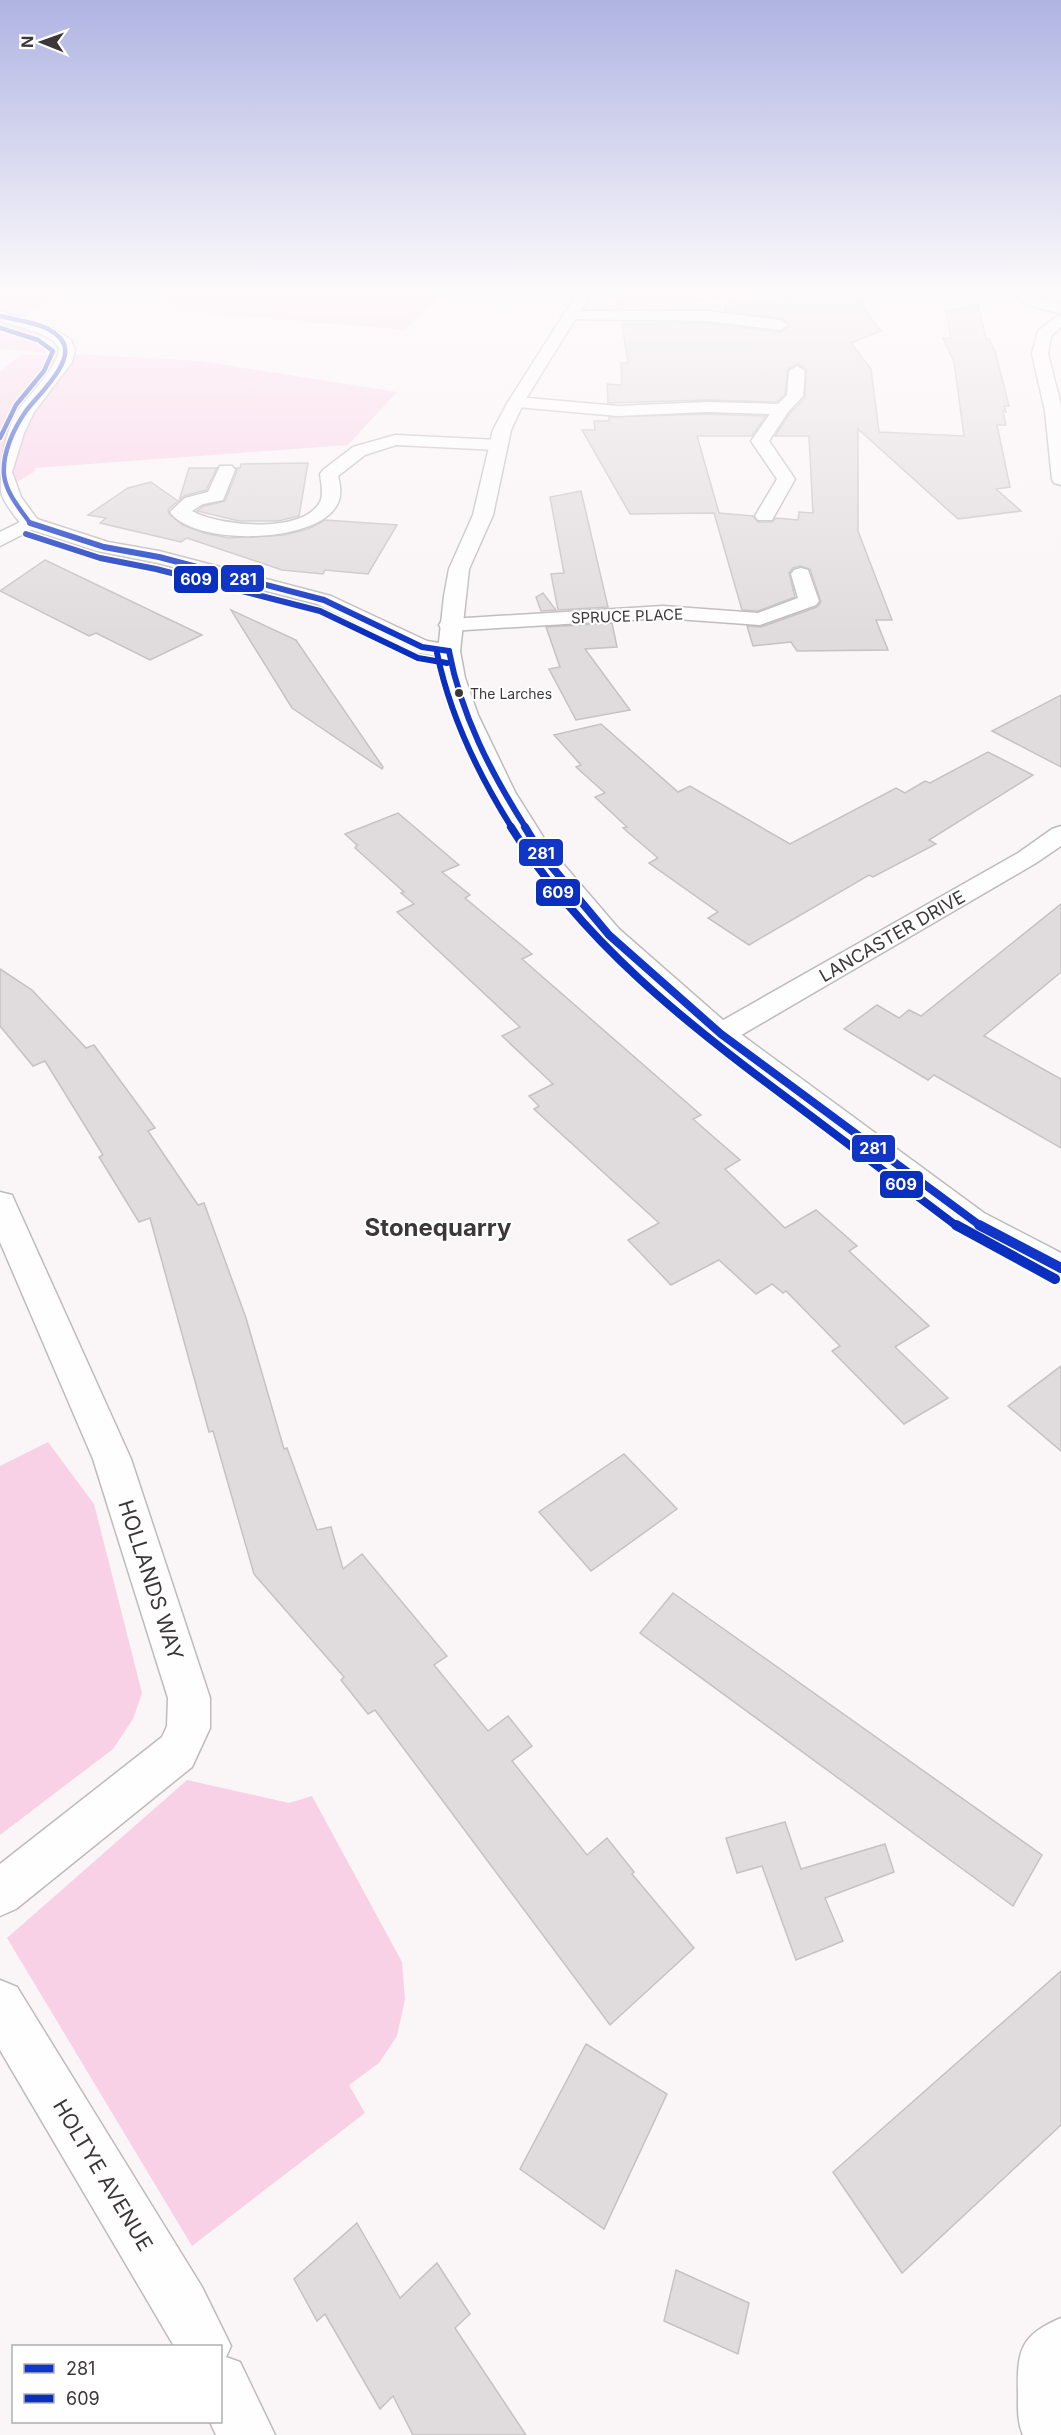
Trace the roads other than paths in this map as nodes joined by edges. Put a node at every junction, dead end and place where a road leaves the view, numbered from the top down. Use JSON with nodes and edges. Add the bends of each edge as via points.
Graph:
{"nodes":[{"id":1,"x":31,"y":406,"type":"edge"},
{"id":2,"x":514,"y":406,"type":"edge"},
{"id":3,"x":557,"y":406,"type":"edge"},
{"id":4,"x":785,"y":406,"type":"edge"},
{"id":5,"x":782,"y":409,"type":"junction"},
{"id":6,"x":1058,"y":411,"type":"edge"},
{"id":7,"x":498,"y":445,"type":"junction"},
{"id":8,"x":226,"y":470,"type":"dead end"},
{"id":9,"x":1061,"y":479,"type":"edge"},
{"id":10,"x":765,"y":516,"type":"dead end"},
{"id":11,"x":30,"y":523,"type":"junction"},
{"id":12,"x":0,"y":540,"type":"edge"},
{"id":13,"x":801,"y":574,"type":"dead end"},
{"id":14,"x":449,"y":638,"type":"junction"},
{"id":15,"x":1061,"y":834,"type":"edge"},
{"id":16,"x":721,"y":1034,"type":"junction"},
{"id":17,"x":0,"y":1203,"type":"edge"},
{"id":18,"x":1061,"y":1268,"type":"edge"},
{"id":19,"x":0,"y":1893,"type":"edge"},
{"id":20,"x":0,"y":2004,"type":"edge"},
{"id":21,"x":202,"y":2345,"type":"edge"},
{"id":22,"x":1061,"y":2346,"type":"edge"},
{"id":23,"x":222,"y":2386,"type":"edge"},
{"id":24,"x":246,"y":2435,"type":"edge"},
{"id":25,"x":1055,"y":2435,"type":"edge"}],
"edges":[{"from":1,"to":11,"type":"street","via":[[15,433],[3,472],[12,497]]},
{"from":2,"to":7,"type":"street"},
{"from":3,"to":5,"type":"street","via":[[618,411]]},
{"from":4,"to":5,"type":"street"},
{"from":5,"to":10,"type":"street","via":[[760,441],[786,479]]},
{"from":6,"to":9,"type":"street"},
{"from":7,"to":8,"type":"street","via":[[395,440],[359,451],[329,474],[332,490],[327,506],[314,517],[259,531],[200,523],[180,512],[186,504],[216,496]]},
{"from":7,"to":14,"type":"street","via":[[483,514],[459,569]]},
{"from":11,"to":12,"type":"street"},
{"from":11,"to":14,"type":"street","via":[[104,547],[159,556],[324,600],[422,647]]},
{"from":13,"to":14,"type":"street","name":"SPRUCE PLACE","via":[[809,601],[760,619],[663,612]]},
{"from":14,"to":16,"type":"street","via":[[453,678],[466,715],[503,792],[542,855],[609,935]]},
{"from":15,"to":16,"type":"street","name":"LANCASTER DRIVE","via":[[1027,858]]},
{"from":16,"to":18,"type":"street","via":[[972,1222]]},
{"from":17,"to":19,"type":"street","name":"HOLLANDS WAY","via":[[112,1459],[189,1698],[188,1728],[177,1752]]},
{"from":20,"to":21,"type":"street","name":"HOLTYE AVENUE","via":[[183,2306]]},
{"from":22,"to":25,"type":"street","via":[[1045,2362],[1047,2424]]},
{"from":23,"to":24,"type":"street"}]}
